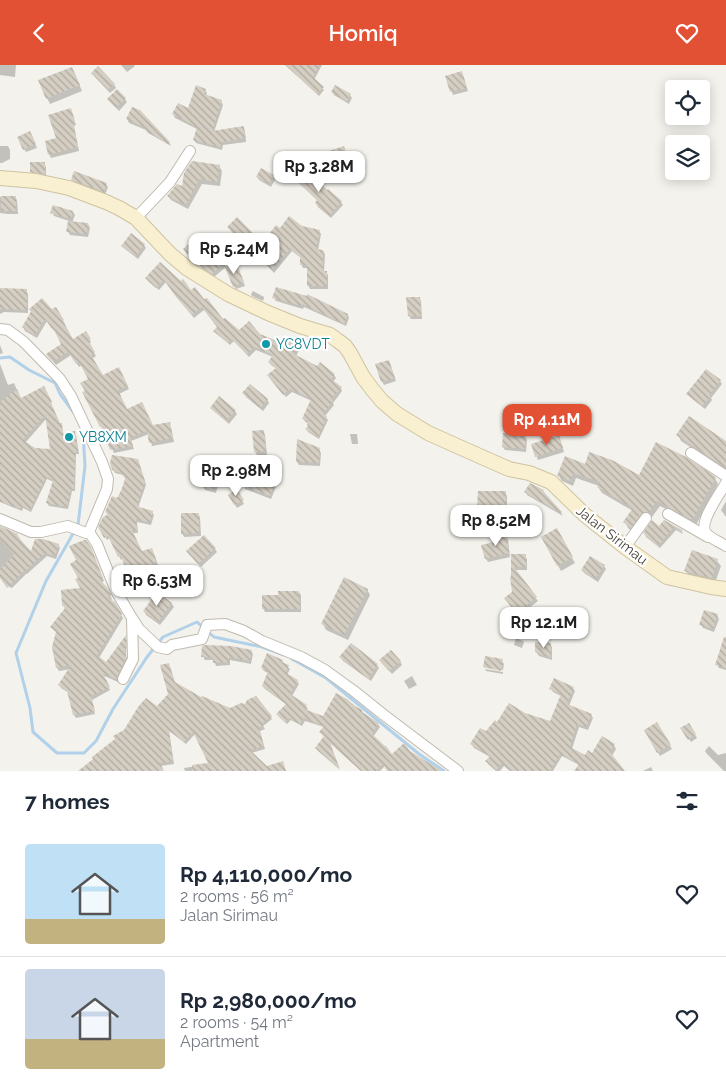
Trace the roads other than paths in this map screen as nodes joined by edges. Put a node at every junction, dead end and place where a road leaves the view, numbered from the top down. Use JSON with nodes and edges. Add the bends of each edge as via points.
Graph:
{"nodes":[{"id":1,"x":190,"y":151,"type":"dead end"},
{"id":2,"x":2,"y":178,"type":"edge"},
{"id":3,"x":136,"y":218,"type":"junction"},
{"id":4,"x":0,"y":329,"type":"edge"},
{"id":5,"x":691,"y":453,"type":"dead end"},
{"id":6,"x":726,"y":476,"type":"edge"},
{"id":7,"x":726,"y":483,"type":"edge"},
{"id":8,"x":668,"y":514,"type":"dead end"},
{"id":9,"x":646,"y":518,"type":"dead end"},
{"id":10,"x":0,"y":519,"type":"edge"},
{"id":11,"x":88,"y":533,"type":"junction"},
{"id":12,"x":707,"y":535,"type":"junction"},
{"id":13,"x":726,"y":546,"type":"edge"},
{"id":14,"x":625,"y":547,"type":"junction"},
{"id":15,"x":726,"y":589,"type":"edge"},
{"id":16,"x":132,"y":618,"type":"junction"},
{"id":17,"x":123,"y":679,"type":"dead end"},
{"id":18,"x":458,"y":771,"type":"edge"}],
"edges":[{"from":1,"to":3,"type":"street","via":[[170,182]]},
{"from":2,"to":3,"type":"main road","name":"Jalan Sirimau","via":[[69,188]]},
{"from":3,"to":14,"type":"main road","name":"Jalan Sirimau","via":[[188,269],[228,294],[337,340],[345,346],[372,389],[398,414],[428,433],[484,459],[550,481]]},
{"from":4,"to":11,"type":"street","via":[[24,342],[60,379],[102,463],[108,479],[106,489]]},
{"from":5,"to":6,"type":"street"},
{"from":7,"to":12,"type":"street","via":[[706,517],[704,529]]},
{"from":8,"to":12,"type":"street"},
{"from":9,"to":14,"type":"street"},
{"from":10,"to":11,"type":"street","via":[[31,532],[41,533],[68,526]]},
{"from":11,"to":16,"type":"street"},
{"from":12,"to":13,"type":"street"},
{"from":14,"to":15,"type":"main road","name":"Jalan Sirimau","via":[[667,577]]},
{"from":16,"to":17,"type":"street","via":[[133,659]]},
{"from":16,"to":18,"type":"street","via":[[158,647],[167,649],[202,639],[206,625],[225,624],[301,657],[354,691]]}]}
